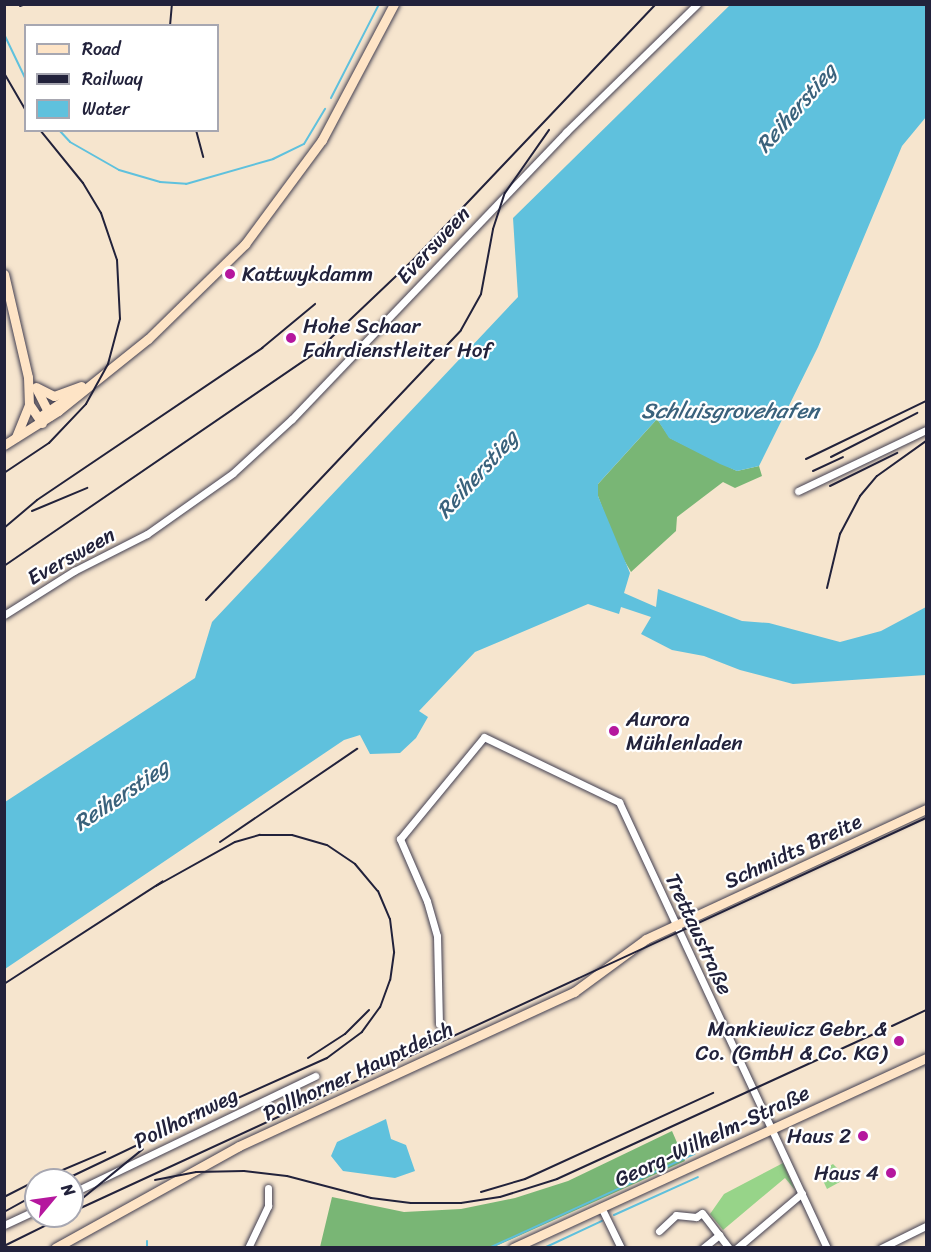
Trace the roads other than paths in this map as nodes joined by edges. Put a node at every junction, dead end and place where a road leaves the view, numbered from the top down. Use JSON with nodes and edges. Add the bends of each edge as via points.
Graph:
{"nodes":[{"id":1,"x":394,"y":4,"type":"edge"},
{"id":2,"x":697,"y":4,"type":"edge"},
{"id":3,"x":4,"y":274,"type":"edge"},
{"id":4,"x":28,"y":377,"type":"junction"},
{"id":5,"x":92,"y":381,"type":"junction"},
{"id":6,"x":36,"y":387,"type":"junction"},
{"id":7,"x":29,"y":404,"type":"junction"},
{"id":8,"x":49,"y":414,"type":"junction"},
{"id":9,"x":38,"y":422,"type":"junction"},
{"id":10,"x":927,"y":430,"type":"edge"},
{"id":11,"x":14,"y":439,"type":"junction"},
{"id":12,"x":4,"y":445,"type":"edge"},
{"id":13,"x":798,"y":491,"type":"dead end"},
{"id":14,"x":4,"y":615,"type":"edge"},
{"id":15,"x":927,"y":809,"type":"edge"},
{"id":16,"x":674,"y":925,"type":"junction"},
{"id":17,"x":439,"y":1024,"type":"dead end"},
{"id":18,"x":927,"y":1058,"type":"edge"},
{"id":19,"x":315,"y":1076,"type":"dead end"},
{"id":20,"x":772,"y":1128,"type":"junction"},
{"id":21,"x":84,"y":1187,"type":"edge"},
{"id":22,"x":268,"y":1188,"type":"dead end"},
{"id":23,"x":802,"y":1193,"type":"junction"},
{"id":24,"x":601,"y":1207,"type":"junction"},
{"id":25,"x":24,"y":1215,"type":"edge"},
{"id":26,"x":4,"y":1224,"type":"edge"},
{"id":27,"x":927,"y":1226,"type":"edge"},
{"id":28,"x":659,"y":1232,"type":"dead end"},
{"id":29,"x":719,"y":1234,"type":"junction"},
{"id":30,"x":55,"y":1248,"type":"edge"},
{"id":31,"x":248,"y":1248,"type":"edge"},
{"id":32,"x":513,"y":1248,"type":"edge"},
{"id":33,"x":621,"y":1248,"type":"edge"},
{"id":34,"x":703,"y":1248,"type":"edge"},
{"id":35,"x":729,"y":1248,"type":"edge"},
{"id":36,"x":737,"y":1248,"type":"edge"},
{"id":37,"x":827,"y":1248,"type":"edge"},
{"id":38,"x":881,"y":1248,"type":"edge"}],
"edges":[{"from":1,"to":5,"type":"main road","via":[[340,111],[262,224],[175,316]]},
{"from":2,"to":14,"type":"street","name":"Eversween","via":[[558,140],[292,419],[233,473],[147,534],[74,571]]},
{"from":3,"to":4,"type":"main road"},
{"from":4,"to":6,"type":"main road"},
{"from":4,"to":7,"type":"main road"},
{"from":5,"to":6,"type":"main road","via":[[54,396]]},
{"from":5,"to":8,"type":"main road"},
{"from":6,"to":8,"type":"main road"},
{"from":7,"to":9,"type":"main road"},
{"from":7,"to":11,"type":"main road"},
{"from":8,"to":9,"type":"main road"},
{"from":9,"to":11,"type":"main road"},
{"from":10,"to":13,"type":"street"},
{"from":11,"to":12,"type":"main road"},
{"from":15,"to":16,"type":"main road","name":"Schmidts Breite"},
{"from":16,"to":17,"type":"street","name":"Trettaustraße","via":[[618,802],[484,737],[400,839],[427,900],[437,936]]},
{"from":16,"to":20,"type":"street","name":"Trettaustraße"},
{"from":16,"to":30,"type":"main road","name":"Pollhorner Hauptdeich","via":[[624,953],[574,992],[239,1146]]},
{"from":18,"to":20,"type":"main road","name":"Georg-Wilhelm-Straße"},
{"from":19,"to":21,"type":"street","name":"Pollhornweg"},
{"from":20,"to":23,"type":"street","name":"Trettaustraße"},
{"from":20,"to":24,"type":"main road","name":"Georg-Wilhelm-Straße"},
{"from":22,"to":31,"type":"street","via":[[268,1206]]},
{"from":23,"to":36,"type":"street"},
{"from":23,"to":37,"type":"street","name":"Trettaustraße"},
{"from":24,"to":32,"type":"main road","name":"Georg-Wilhelm-Straße"},
{"from":24,"to":33,"type":"street"},
{"from":25,"to":26,"type":"street"},
{"from":27,"to":38,"type":"street"},
{"from":28,"to":29,"type":"street","via":[[676,1215],[696,1218],[702,1213]]},
{"from":29,"to":34,"type":"street"},
{"from":29,"to":35,"type":"street"}]}
